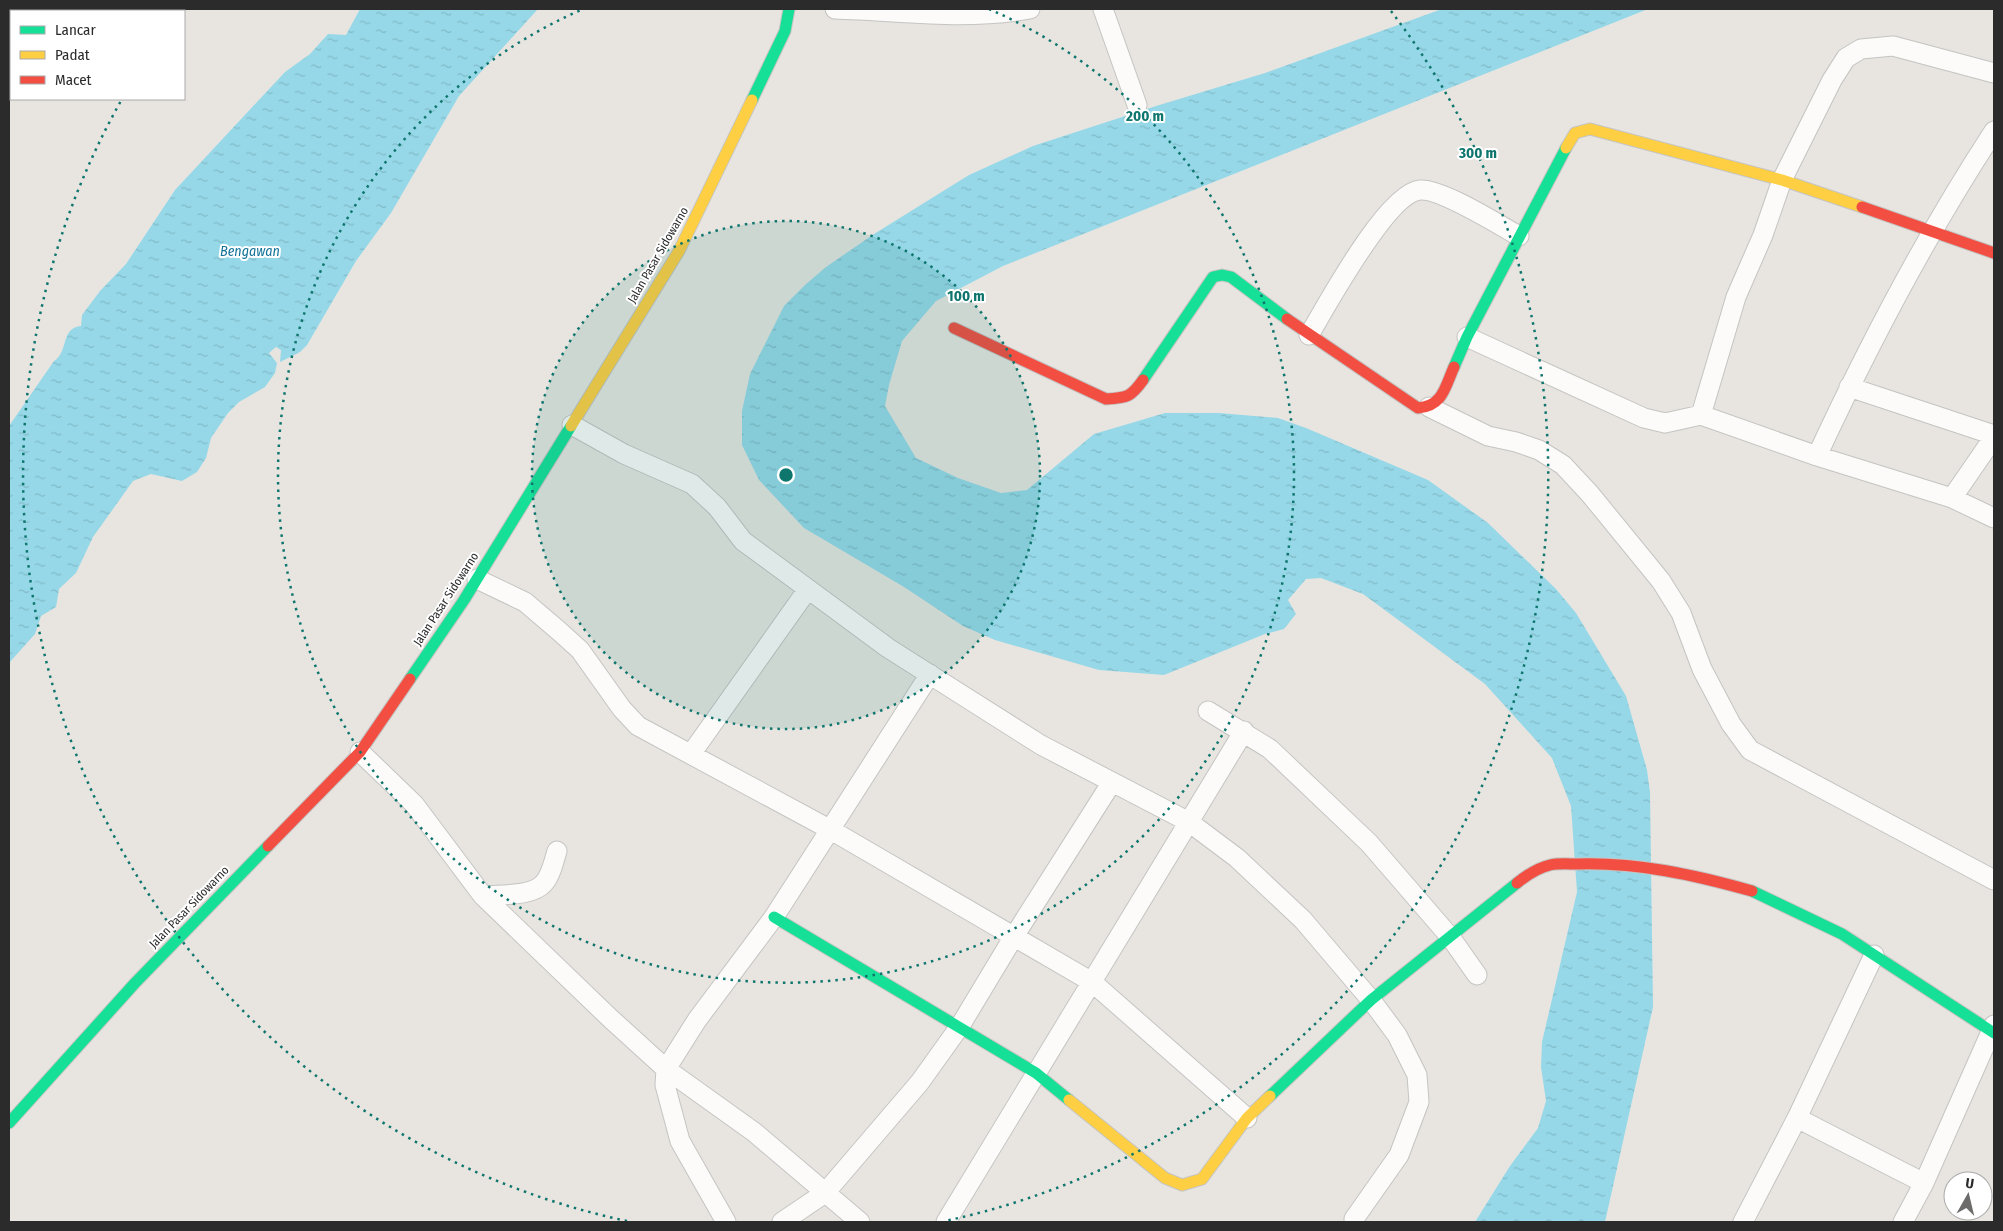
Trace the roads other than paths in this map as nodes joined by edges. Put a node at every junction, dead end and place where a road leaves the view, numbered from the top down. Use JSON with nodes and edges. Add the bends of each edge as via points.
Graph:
{"nodes":[{"id":1,"x":789,"y":9,"type":"edge"},
{"id":2,"x":835,"y":9,"type":"edge"},
{"id":3,"x":1030,"y":9,"type":"edge"},
{"id":4,"x":1103,"y":9,"type":"edge"},
{"id":5,"x":1994,"y":73,"type":"edge"},
{"id":6,"x":1137,"y":105,"type":"dead end"},
{"id":7,"x":1994,"y":131,"type":"edge"},
{"id":8,"x":1782,"y":180,"type":"junction"},
{"id":9,"x":1935,"y":231,"type":"junction"},
{"id":10,"x":1520,"y":236,"type":"junction"},
{"id":11,"x":1994,"y":253,"type":"edge"},
{"id":12,"x":954,"y":328,"type":"dead end"},
{"id":13,"x":1309,"y":335,"type":"junction"},
{"id":14,"x":1466,"y":337,"type":"junction"},
{"id":15,"x":1849,"y":387,"type":"junction"},
{"id":16,"x":1429,"y":407,"type":"junction"},
{"id":17,"x":1701,"y":415,"type":"junction"},
{"id":18,"x":572,"y":424,"type":"junction"},
{"id":19,"x":1994,"y":436,"type":"edge"},
{"id":20,"x":1817,"y":456,"type":"junction"},
{"id":21,"x":1952,"y":498,"type":"junction"},
{"id":22,"x":1994,"y":518,"type":"edge"},
{"id":23,"x":477,"y":579,"type":"junction"},
{"id":24,"x":808,"y":589,"type":"junction"},
{"id":25,"x":930,"y":674,"type":"junction"},
{"id":26,"x":1208,"y":711,"type":"dead end"},
{"id":27,"x":1244,"y":731,"type":"junction"},
{"id":28,"x":360,"y":752,"type":"junction"},
{"id":29,"x":691,"y":754,"type":"junction"},
{"id":30,"x":1112,"y":782,"type":"junction"},
{"id":31,"x":1189,"y":822,"type":"junction"},
{"id":32,"x":831,"y":830,"type":"junction"},
{"id":33,"x":558,"y":851,"type":"dead end"},
{"id":34,"x":1994,"y":880,"type":"edge"},
{"id":35,"x":483,"y":896,"type":"junction"},
{"id":36,"x":774,"y":917,"type":"junction"},
{"id":37,"x":1013,"y":938,"type":"junction"},
{"id":38,"x":1451,"y":938,"type":"junction"},
{"id":39,"x":1874,"y":955,"type":"junction"},
{"id":40,"x":1477,"y":975,"type":"dead end"},
{"id":41,"x":1092,"y":982,"type":"junction"},
{"id":42,"x":1371,"y":1000,"type":"junction"},
{"id":43,"x":960,"y":1026,"type":"junction"},
{"id":44,"x":1993,"y":1030,"type":"edge"},
{"id":45,"x":666,"y":1069,"type":"junction"},
{"id":46,"x":1036,"y":1074,"type":"junction"},
{"id":47,"x":1247,"y":1118,"type":"junction"},
{"id":48,"x":1797,"y":1118,"type":"junction"},
{"id":49,"x":9,"y":1123,"type":"edge"},
{"id":50,"x":1924,"y":1183,"type":"junction"},
{"id":51,"x":825,"y":1193,"type":"junction"},
{"id":52,"x":1354,"y":1219,"type":"dead end"},
{"id":53,"x":726,"y":1222,"type":"edge"},
{"id":54,"x":782,"y":1222,"type":"edge"},
{"id":55,"x":860,"y":1222,"type":"edge"},
{"id":56,"x":946,"y":1222,"type":"edge"},
{"id":57,"x":1743,"y":1222,"type":"edge"},
{"id":58,"x":1902,"y":1222,"type":"edge"}],
"edges":[{"from":1,"to":18,"type":"street","name":"Jalan Pasar Sidowarno","via":[[785,31],[679,251]]},
{"from":2,"to":3,"type":"street","via":[[987,16]]},
{"from":4,"to":6,"type":"street"},
{"from":5,"to":8,"type":"street","via":[[1893,46],[1861,49],[1846,58],[1832,80]]},
{"from":7,"to":9,"type":"street","via":[[1954,192]]},
{"from":8,"to":9,"type":"street"},
{"from":8,"to":10,"type":"street","via":[[1602,131],[1581,130],[1575,133],[1551,174]]},
{"from":8,"to":17,"type":"street","via":[[1736,297]]},
{"from":9,"to":11,"type":"street"},
{"from":9,"to":15,"type":"street"},
{"from":10,"to":13,"type":"street","via":[[1440,193],[1420,190],[1403,196],[1376,226]]},
{"from":10,"to":14,"type":"street"},
{"from":12,"to":13,"type":"street","via":[[1106,399],[1133,394],[1213,277],[1230,277]]},
{"from":13,"to":16,"type":"street","via":[[1418,408]]},
{"from":14,"to":16,"type":"street","via":[[1438,402]]},
{"from":14,"to":17,"type":"street","via":[[1644,418],[1665,423]]},
{"from":15,"to":19,"type":"street"},
{"from":15,"to":20,"type":"street"},
{"from":16,"to":34,"type":"street","via":[[1488,436],[1539,450],[1563,465],[1661,581],[1681,613],[1702,669],[1731,724],[1750,750]]},
{"from":17,"to":20,"type":"street"},
{"from":18,"to":23,"type":"street","name":"Jalan Pasar Sidowarno"},
{"from":18,"to":24,"type":"street","via":[[624,454],[692,484],[717,508],[743,541]]},
{"from":19,"to":21,"type":"street"},
{"from":20,"to":21,"type":"street"},
{"from":21,"to":22,"type":"street"},
{"from":23,"to":28,"type":"street","name":"Jalan Pasar Sidowarno"},
{"from":23,"to":29,"type":"street","via":[[525,602],[580,650],[638,726]]},
{"from":24,"to":25,"type":"street","via":[[888,648]]},
{"from":24,"to":29,"type":"street"},
{"from":25,"to":30,"type":"street","via":[[1041,745]]},
{"from":25,"to":32,"type":"street"},
{"from":26,"to":27,"type":"street"},
{"from":27,"to":31,"type":"street"},
{"from":27,"to":38,"type":"street","via":[[1270,749],[1369,844]]},
{"from":28,"to":35,"type":"street","via":[[414,804]]},
{"from":28,"to":49,"type":"street","name":"Jalan Pasar Sidowarno","via":[[135,983]]},
{"from":29,"to":32,"type":"street"},
{"from":30,"to":31,"type":"street"},
{"from":30,"to":37,"type":"street"},
{"from":31,"to":41,"type":"street"},
{"from":31,"to":42,"type":"street","via":[[1237,858],[1303,920]]},
{"from":32,"to":36,"type":"street"},
{"from":32,"to":37,"type":"street"},
{"from":33,"to":35,"type":"street","via":[[540,888]]},
{"from":35,"to":45,"type":"street"},
{"from":36,"to":43,"type":"street"},
{"from":36,"to":45,"type":"street","via":[[697,1020]]},
{"from":37,"to":41,"type":"street"},
{"from":37,"to":43,"type":"street"},
{"from":38,"to":39,"type":"street","via":[[1529,873],[1551,865],[1601,863],[1706,878],[1755,892],[1842,934]]},
{"from":38,"to":40,"type":"street"},
{"from":38,"to":42,"type":"street"},
{"from":39,"to":44,"type":"street"},
{"from":39,"to":48,"type":"street"},
{"from":41,"to":46,"type":"street"},
{"from":41,"to":47,"type":"street"},
{"from":42,"to":47,"type":"street"},
{"from":42,"to":52,"type":"street","via":[[1397,1035],[1417,1075],[1419,1102],[1399,1155]]},
{"from":43,"to":46,"type":"street"},
{"from":43,"to":51,"type":"street","via":[[920,1082]]},
{"from":44,"to":50,"type":"street"},
{"from":45,"to":51,"type":"street","via":[[754,1132]]},
{"from":45,"to":53,"type":"street","via":[[665,1085],[680,1141]]},
{"from":46,"to":47,"type":"street","via":[[1165,1178],[1182,1185],[1202,1178]]},
{"from":46,"to":56,"type":"street"},
{"from":48,"to":50,"type":"street"},
{"from":48,"to":57,"type":"street"},
{"from":50,"to":58,"type":"street"},
{"from":51,"to":54,"type":"street"},
{"from":51,"to":55,"type":"street"}]}
